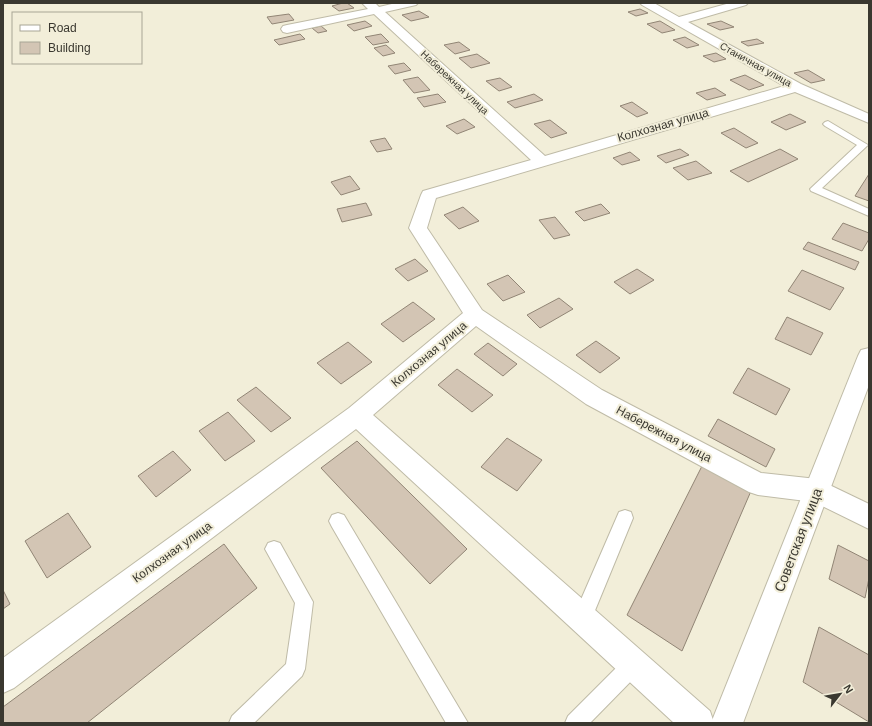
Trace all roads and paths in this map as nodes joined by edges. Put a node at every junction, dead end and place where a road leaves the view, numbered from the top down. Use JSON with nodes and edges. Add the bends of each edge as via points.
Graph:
{"nodes":[{"id":1,"x":412,"y":3,"type":"edge"},
{"id":2,"x":646,"y":3,"type":"edge"},
{"id":3,"x":742,"y":3,"type":"edge"},
{"id":4,"x":373,"y":7,"type":"edge"},
{"id":5,"x":678,"y":21,"type":"junction"},
{"id":6,"x":287,"y":29,"type":"dead end"},
{"id":7,"x":796,"y":87,"type":"junction"},
{"id":8,"x":869,"y":119,"type":"edge"},
{"id":9,"x":828,"y":124,"type":"dead end"},
{"id":10,"x":541,"y":161,"type":"junction"},
{"id":11,"x":869,"y":213,"type":"edge"},
{"id":12,"x":475,"y":315,"type":"junction"},
{"id":13,"x":869,"y":356,"type":"edge"},
{"id":14,"x":357,"y":415,"type":"junction"},
{"id":15,"x":817,"y":491,"type":"junction"},
{"id":16,"x":869,"y":517,"type":"edge"},
{"id":17,"x":624,"y":518,"type":"dead end"},
{"id":18,"x":338,"y":521,"type":"dead end"},
{"id":19,"x":274,"y":549,"type":"dead end"},
{"id":20,"x":582,"y":618,"type":"junction"},
{"id":21,"x":634,"y":664,"type":"junction"},
{"id":22,"x":3,"y":676,"type":"edge"},
{"id":23,"x":239,"y":723,"type":"edge"},
{"id":24,"x":458,"y":723,"type":"edge"},
{"id":25,"x":575,"y":723,"type":"edge"},
{"id":26,"x":698,"y":723,"type":"edge"},
{"id":27,"x":727,"y":723,"type":"edge"}],
"edges":[{"from":1,"to":4,"type":"street"},
{"from":2,"to":5,"type":"street","name":"Станичная улица"},
{"from":3,"to":5,"type":"street"},
{"from":4,"to":6,"type":"street"},
{"from":4,"to":10,"type":"street","name":"Набережная улица"},
{"from":5,"to":7,"type":"street","name":"Станичная улица"},
{"from":7,"to":8,"type":"street","name":"Станичная улица"},
{"from":7,"to":10,"type":"street","name":"Колхозная улица"},
{"from":9,"to":11,"type":"lane","via":[[863,145],[815,189]]},
{"from":10,"to":12,"type":"street","name":"Колхозная улица","via":[[429,195],[418,228]]},
{"from":12,"to":14,"type":"street","name":"Колхозная улица"},
{"from":12,"to":15,"type":"street","name":"Набережная улица","via":[[594,397],[758,484]]},
{"from":13,"to":15,"type":"street","name":"Советская улица"},
{"from":14,"to":20,"type":"street"},
{"from":14,"to":22,"type":"street","name":"Колхозная улица"},
{"from":15,"to":16,"type":"street","name":"Набережная улица"},
{"from":15,"to":27,"type":"street","name":"Советская улица"},
{"from":17,"to":20,"type":"lane"},
{"from":18,"to":24,"type":"lane"},
{"from":19,"to":23,"type":"lane","via":[[304,602],[295,669]]},
{"from":20,"to":21,"type":"street"},
{"from":21,"to":25,"type":"lane"},
{"from":21,"to":26,"type":"street"}]}
